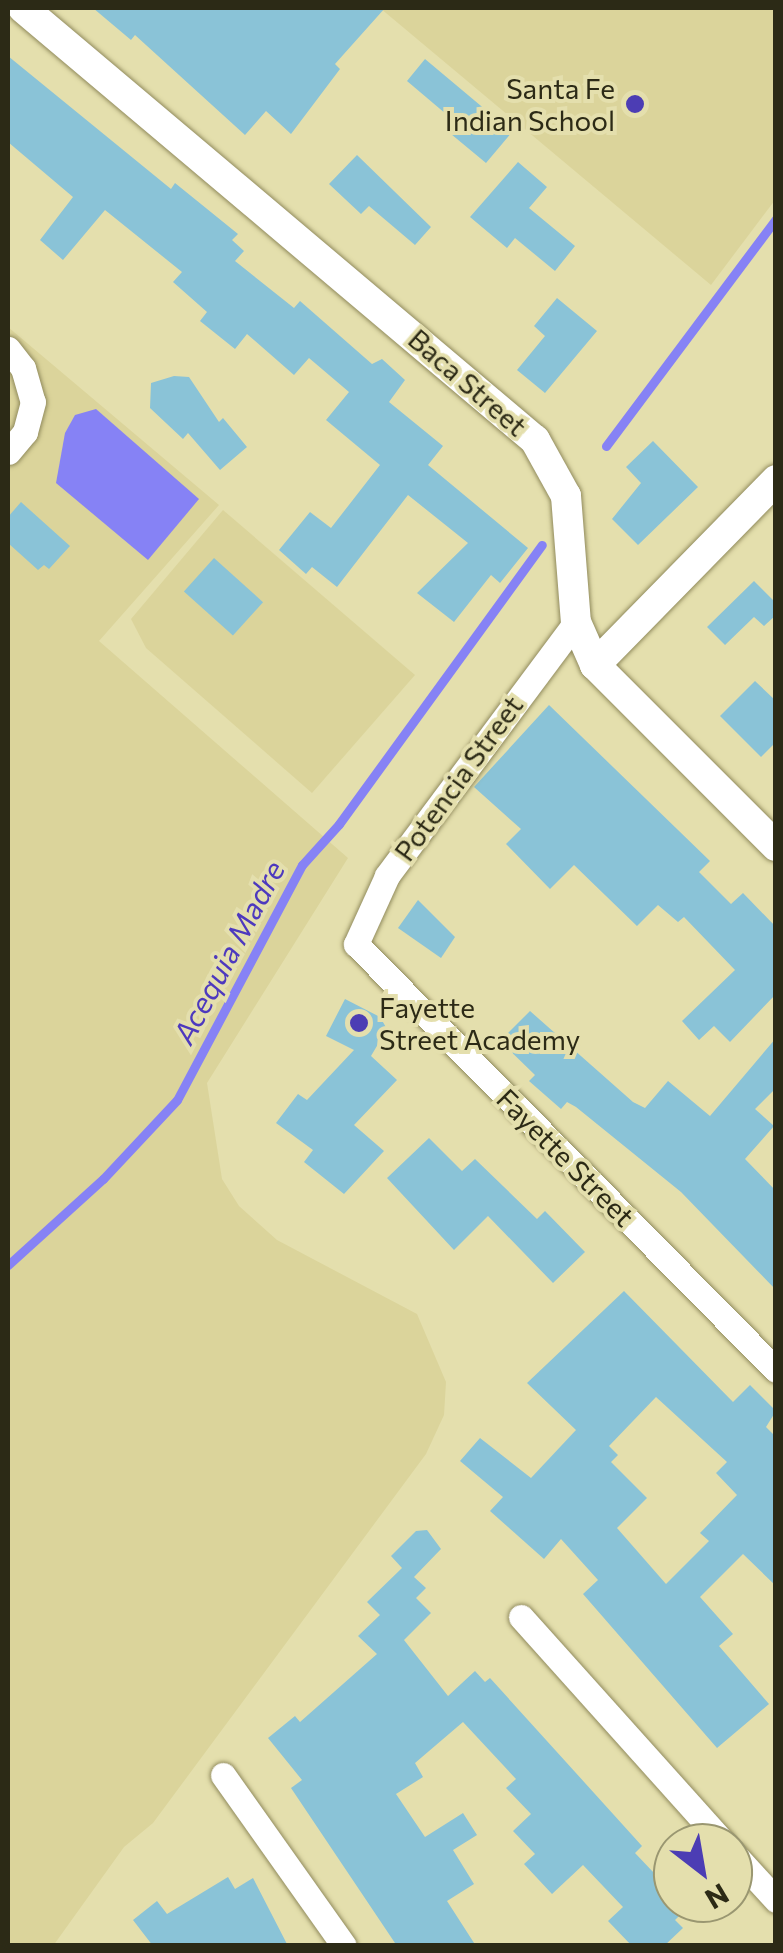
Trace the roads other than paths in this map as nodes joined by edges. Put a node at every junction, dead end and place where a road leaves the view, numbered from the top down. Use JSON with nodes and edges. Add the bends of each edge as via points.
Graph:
{"nodes":[{"id":1,"x":22,"y":8,"type":"edge"},
{"id":2,"x":8,"y":349,"type":"edge"},
{"id":3,"x":8,"y":452,"type":"edge"},
{"id":4,"x":776,"y":480,"type":"edge"},
{"id":5,"x":576,"y":622,"type":"junction"},
{"id":6,"x":595,"y":666,"type":"junction"},
{"id":7,"x":776,"y":846,"type":"edge"},
{"id":8,"x":356,"y":944,"type":"joint"},
{"id":9,"x":776,"y":1370,"type":"edge"},
{"id":10,"x":520,"y":1616,"type":"dead end"},
{"id":11,"x":223,"y":1775,"type":"dead end"},
{"id":12,"x":706,"y":1823,"type":"edge"},
{"id":13,"x":753,"y":1875,"type":"edge"},
{"id":14,"x":776,"y":1900,"type":"edge"},
{"id":15,"x":344,"y":1946,"type":"edge"}],
"edges":[{"from":1,"to":5,"type":"street","name":"Baca Street","via":[[535,440],[566,496]]},
{"from":2,"to":3,"type":"street","via":[[23,368],[33,402],[25,432]]},
{"from":4,"to":6,"type":"street"},
{"from":5,"to":6,"type":"street","name":"Baca Street"},
{"from":5,"to":8,"type":"street","name":"Potencia Street","via":[[388,876]]},
{"from":6,"to":7,"type":"street","name":"Baca Street"},
{"from":8,"to":9,"type":"street","name":"Fayette Street"},
{"from":10,"to":12,"type":"street"},
{"from":11,"to":15,"type":"street"},
{"from":13,"to":14,"type":"street"}]}
